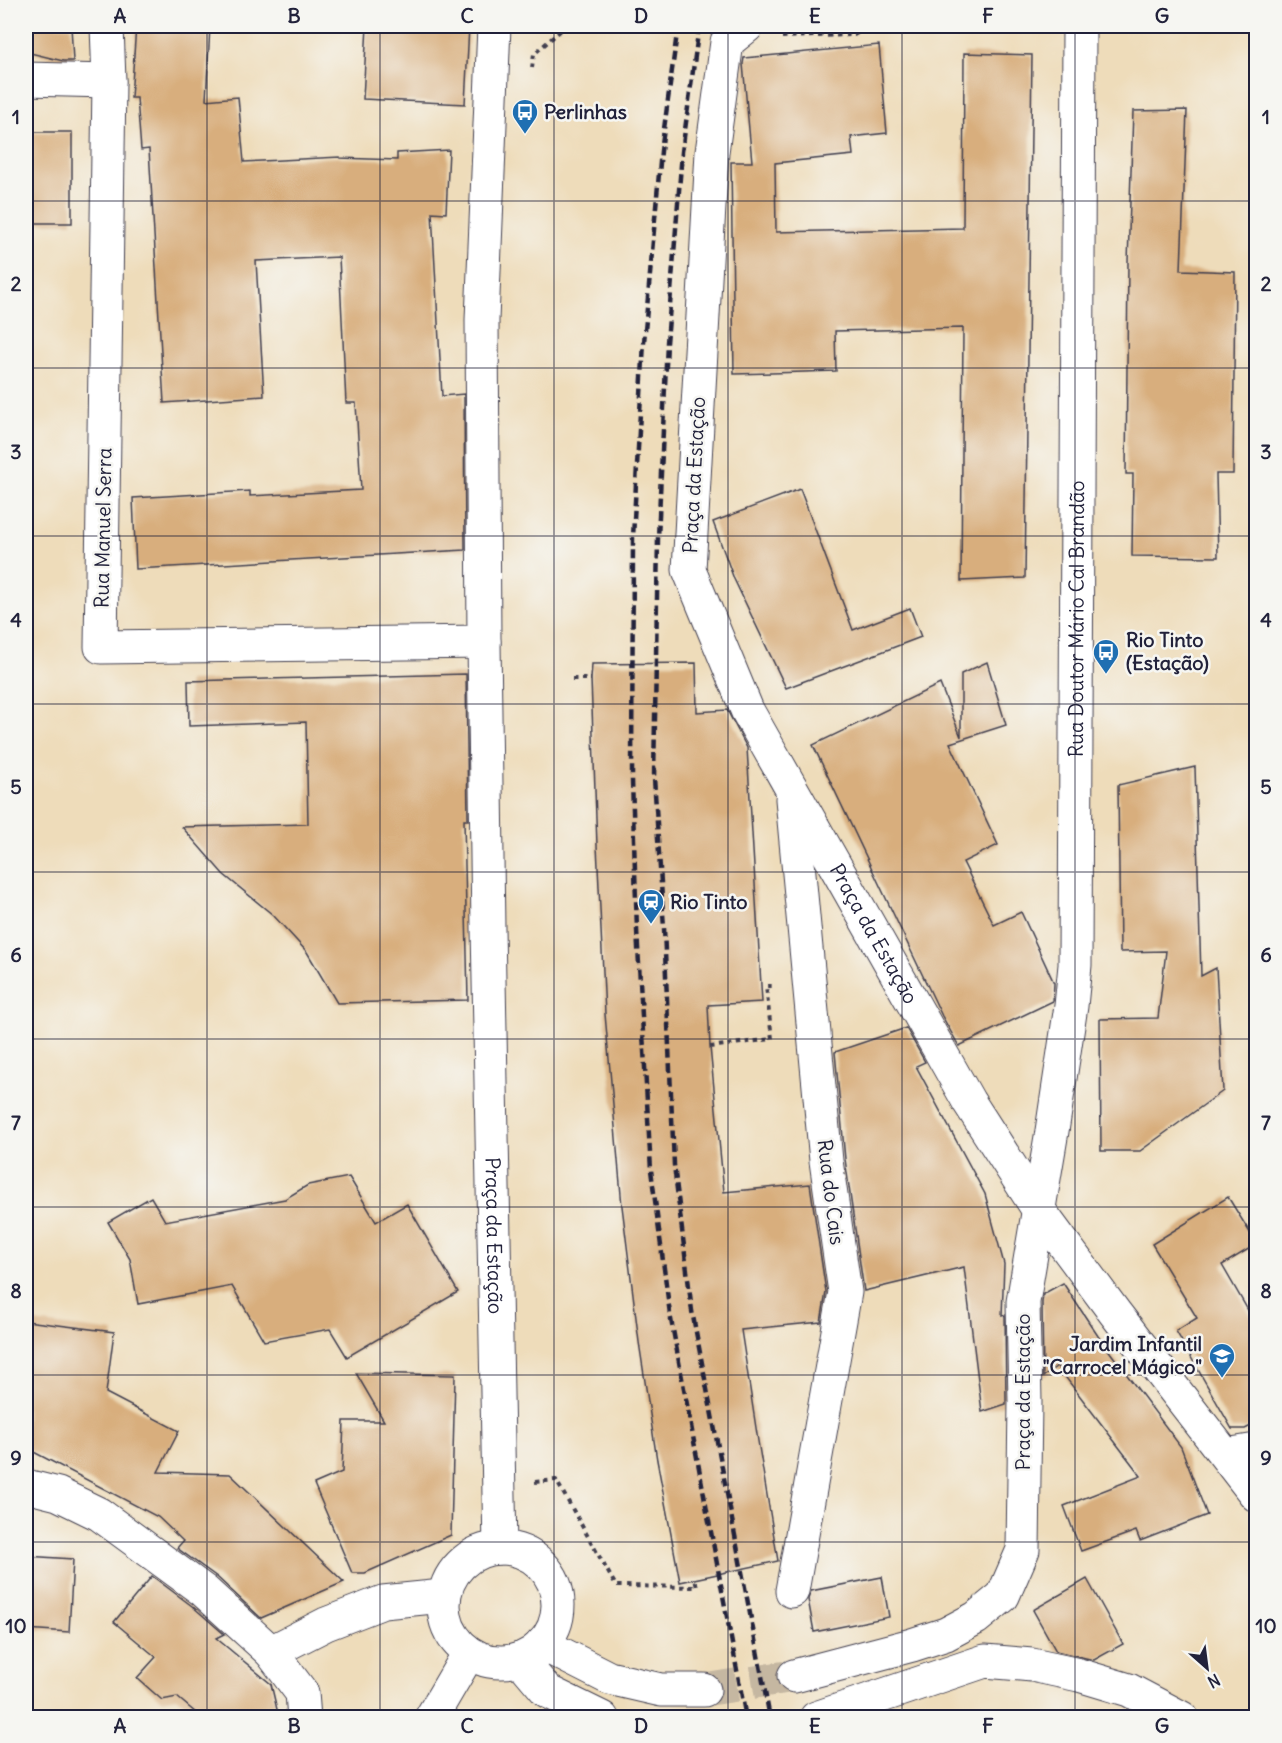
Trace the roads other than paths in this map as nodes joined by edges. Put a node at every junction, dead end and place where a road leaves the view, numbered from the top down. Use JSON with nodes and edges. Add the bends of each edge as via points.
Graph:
{"nodes":[{"id":1,"x":107,"y":26,"type":"edge"},
{"id":2,"x":494,"y":26,"type":"edge"},
{"id":3,"x":1079,"y":26,"type":"edge"},
{"id":4,"x":750,"y":35,"type":"edge"},
{"id":5,"x":26,"y":79,"type":"edge"},
{"id":6,"x":109,"y":81,"type":"junction"},
{"id":7,"x":484,"y":642,"type":"junction"},
{"id":8,"x":791,"y":789,"type":"junction"},
{"id":9,"x":1038,"y":1209,"type":"junction"},
{"id":10,"x":1241,"y":1453,"type":"edge"},
{"id":11,"x":26,"y":1486,"type":"edge"},
{"id":12,"x":1257,"y":1495,"type":"edge"},
{"id":13,"x":500,"y":1548,"type":"junction"},
{"id":14,"x":792,"y":1591,"type":"dead end"},
{"id":15,"x":443,"y":1596,"type":"junction"},
{"id":16,"x":271,"y":1652,"type":"junction"},
{"id":17,"x":531,"y":1652,"type":"junction"},
{"id":18,"x":469,"y":1653,"type":"junction"},
{"id":19,"x":794,"y":1676,"type":"tunnel mouth"},
{"id":20,"x":704,"y":1690,"type":"tunnel mouth"},
{"id":21,"x":304,"y":1718,"type":"edge"},
{"id":22,"x":431,"y":1718,"type":"edge"},
{"id":23,"x":602,"y":1718,"type":"edge"},
{"id":24,"x":816,"y":1718,"type":"edge"},
{"id":25,"x":1182,"y":1718,"type":"edge"}],
"edges":[{"from":1,"to":6,"type":"street","name":"Rua Manuel Serra"},
{"from":2,"to":7,"type":"street","name":"Praça da Estação","via":[[482,320]]},
{"from":3,"to":9,"type":"street","name":"Rua Doutor Mário Cal Brandão","via":[[1075,965]]},
{"from":4,"to":8,"type":"street","name":"Praça da Estação","via":[[712,152],[689,570],[747,710]]},
{"from":5,"to":6,"type":"street"},
{"from":6,"to":7,"type":"street","name":"Rua Manuel Serra","via":[[101,647]]},
{"from":7,"to":13,"type":"street","name":"Praça da Estação"},
{"from":8,"to":9,"type":"street","name":"Praça da Estação","via":[[969,1102]]},
{"from":8,"to":14,"type":"street","name":"Rua do Cais","via":[[826,1161],[845,1292]]},
{"from":9,"to":10,"type":"street","via":[[1115,1313]]},
{"from":9,"to":19,"type":"street","name":"Praça da Estação","via":[[1023,1302],[1023,1550],[1003,1596],[976,1618],[946,1634]]},
{"from":10,"to":12,"type":"street"},
{"from":11,"to":16,"type":"street","via":[[58,1494],[99,1514],[204,1591]]},
{"from":13,"to":15,"type":"street","via":[[480,1551],[463,1561],[450,1577]]},
{"from":13,"to":17,"type":"street","via":[[519,1550],[536,1559],[549,1573],[557,1591],[558,1610],[553,1628]]},
{"from":15,"to":16,"type":"street","via":[[383,1602],[326,1624]]},
{"from":15,"to":18,"type":"street","via":[[445,1618],[453,1638]]},
{"from":16,"to":21,"type":"street","via":[[302,1693]]},
{"from":17,"to":18,"type":"street","via":[[494,1662]]},
{"from":17,"to":20,"type":"street","via":[[609,1678],[661,1690]]},
{"from":17,"to":23,"type":"street","via":[[547,1691]]},
{"from":18,"to":22,"type":"street"},
{"from":24,"to":25,"type":"street","via":[[986,1660],[1079,1674],[1129,1690]]}]}
